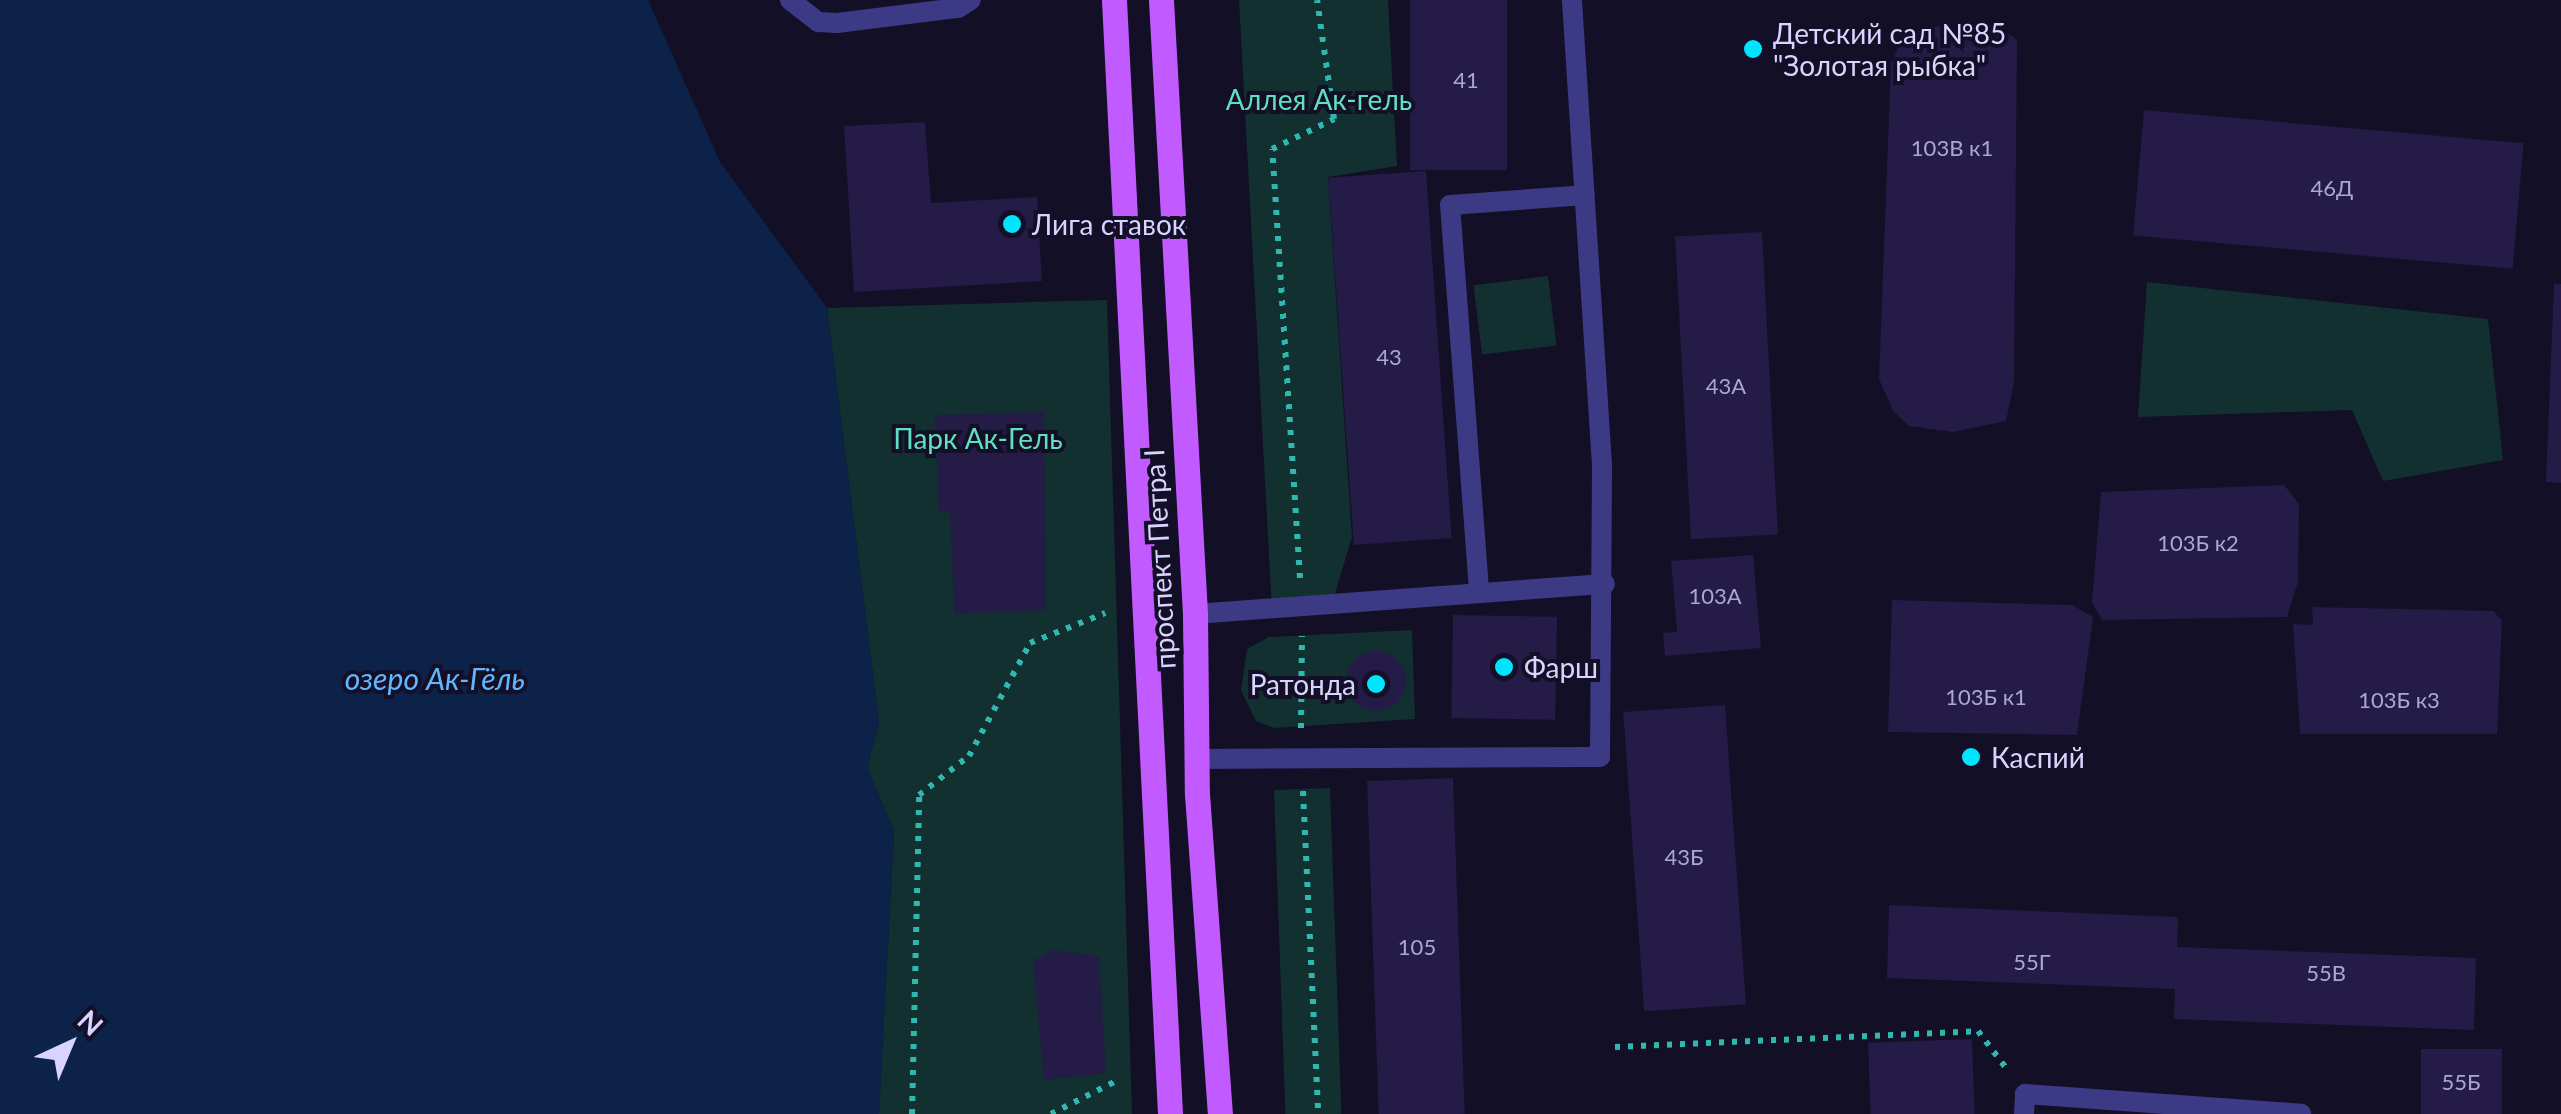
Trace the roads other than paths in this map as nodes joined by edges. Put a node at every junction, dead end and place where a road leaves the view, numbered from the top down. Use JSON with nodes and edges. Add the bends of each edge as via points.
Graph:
{"nodes":[{"id":1,"x":790,"y":0,"type":"edge"},
{"id":2,"x":972,"y":0,"type":"edge"},
{"id":3,"x":1114,"y":0,"type":"edge"},
{"id":4,"x":1161,"y":0,"type":"edge"},
{"id":5,"x":1572,"y":0,"type":"edge"},
{"id":6,"x":1585,"y":195,"type":"junction"},
{"id":7,"x":1605,"y":584,"type":"junction"},
{"id":8,"x":1479,"y":590,"type":"junction"},
{"id":9,"x":1195,"y":614,"type":"junction"},
{"id":10,"x":1196,"y":759,"type":"junction"},
{"id":11,"x":2024,"y":1104,"type":"edge"},
{"id":12,"x":1170,"y":1114,"type":"edge"},
{"id":13,"x":1220,"y":1114,"type":"edge"},
{"id":14,"x":2300,"y":1114,"type":"edge"}],
"edges":[{"from":1,"to":2,"type":"lane","via":[[818,22],[837,23],[958,8]]},
{"from":3,"to":12,"type":"main road","name":"проспект Петра I"},
{"from":4,"to":9,"type":"main road","name":"проспект Петра I"},
{"from":5,"to":6,"type":"lane"},
{"from":6,"to":7,"type":"lane"},
{"from":6,"to":8,"type":"lane","via":[[1450,205]]},
{"from":7,"to":8,"type":"lane"},
{"from":7,"to":10,"type":"lane","via":[[1600,756]]},
{"from":8,"to":9,"type":"lane"},
{"from":9,"to":10,"type":"main road","name":"проспект Петра I"},
{"from":10,"to":13,"type":"main road","name":"проспект Петра I"},
{"from":11,"to":14,"type":"lane"}]}
